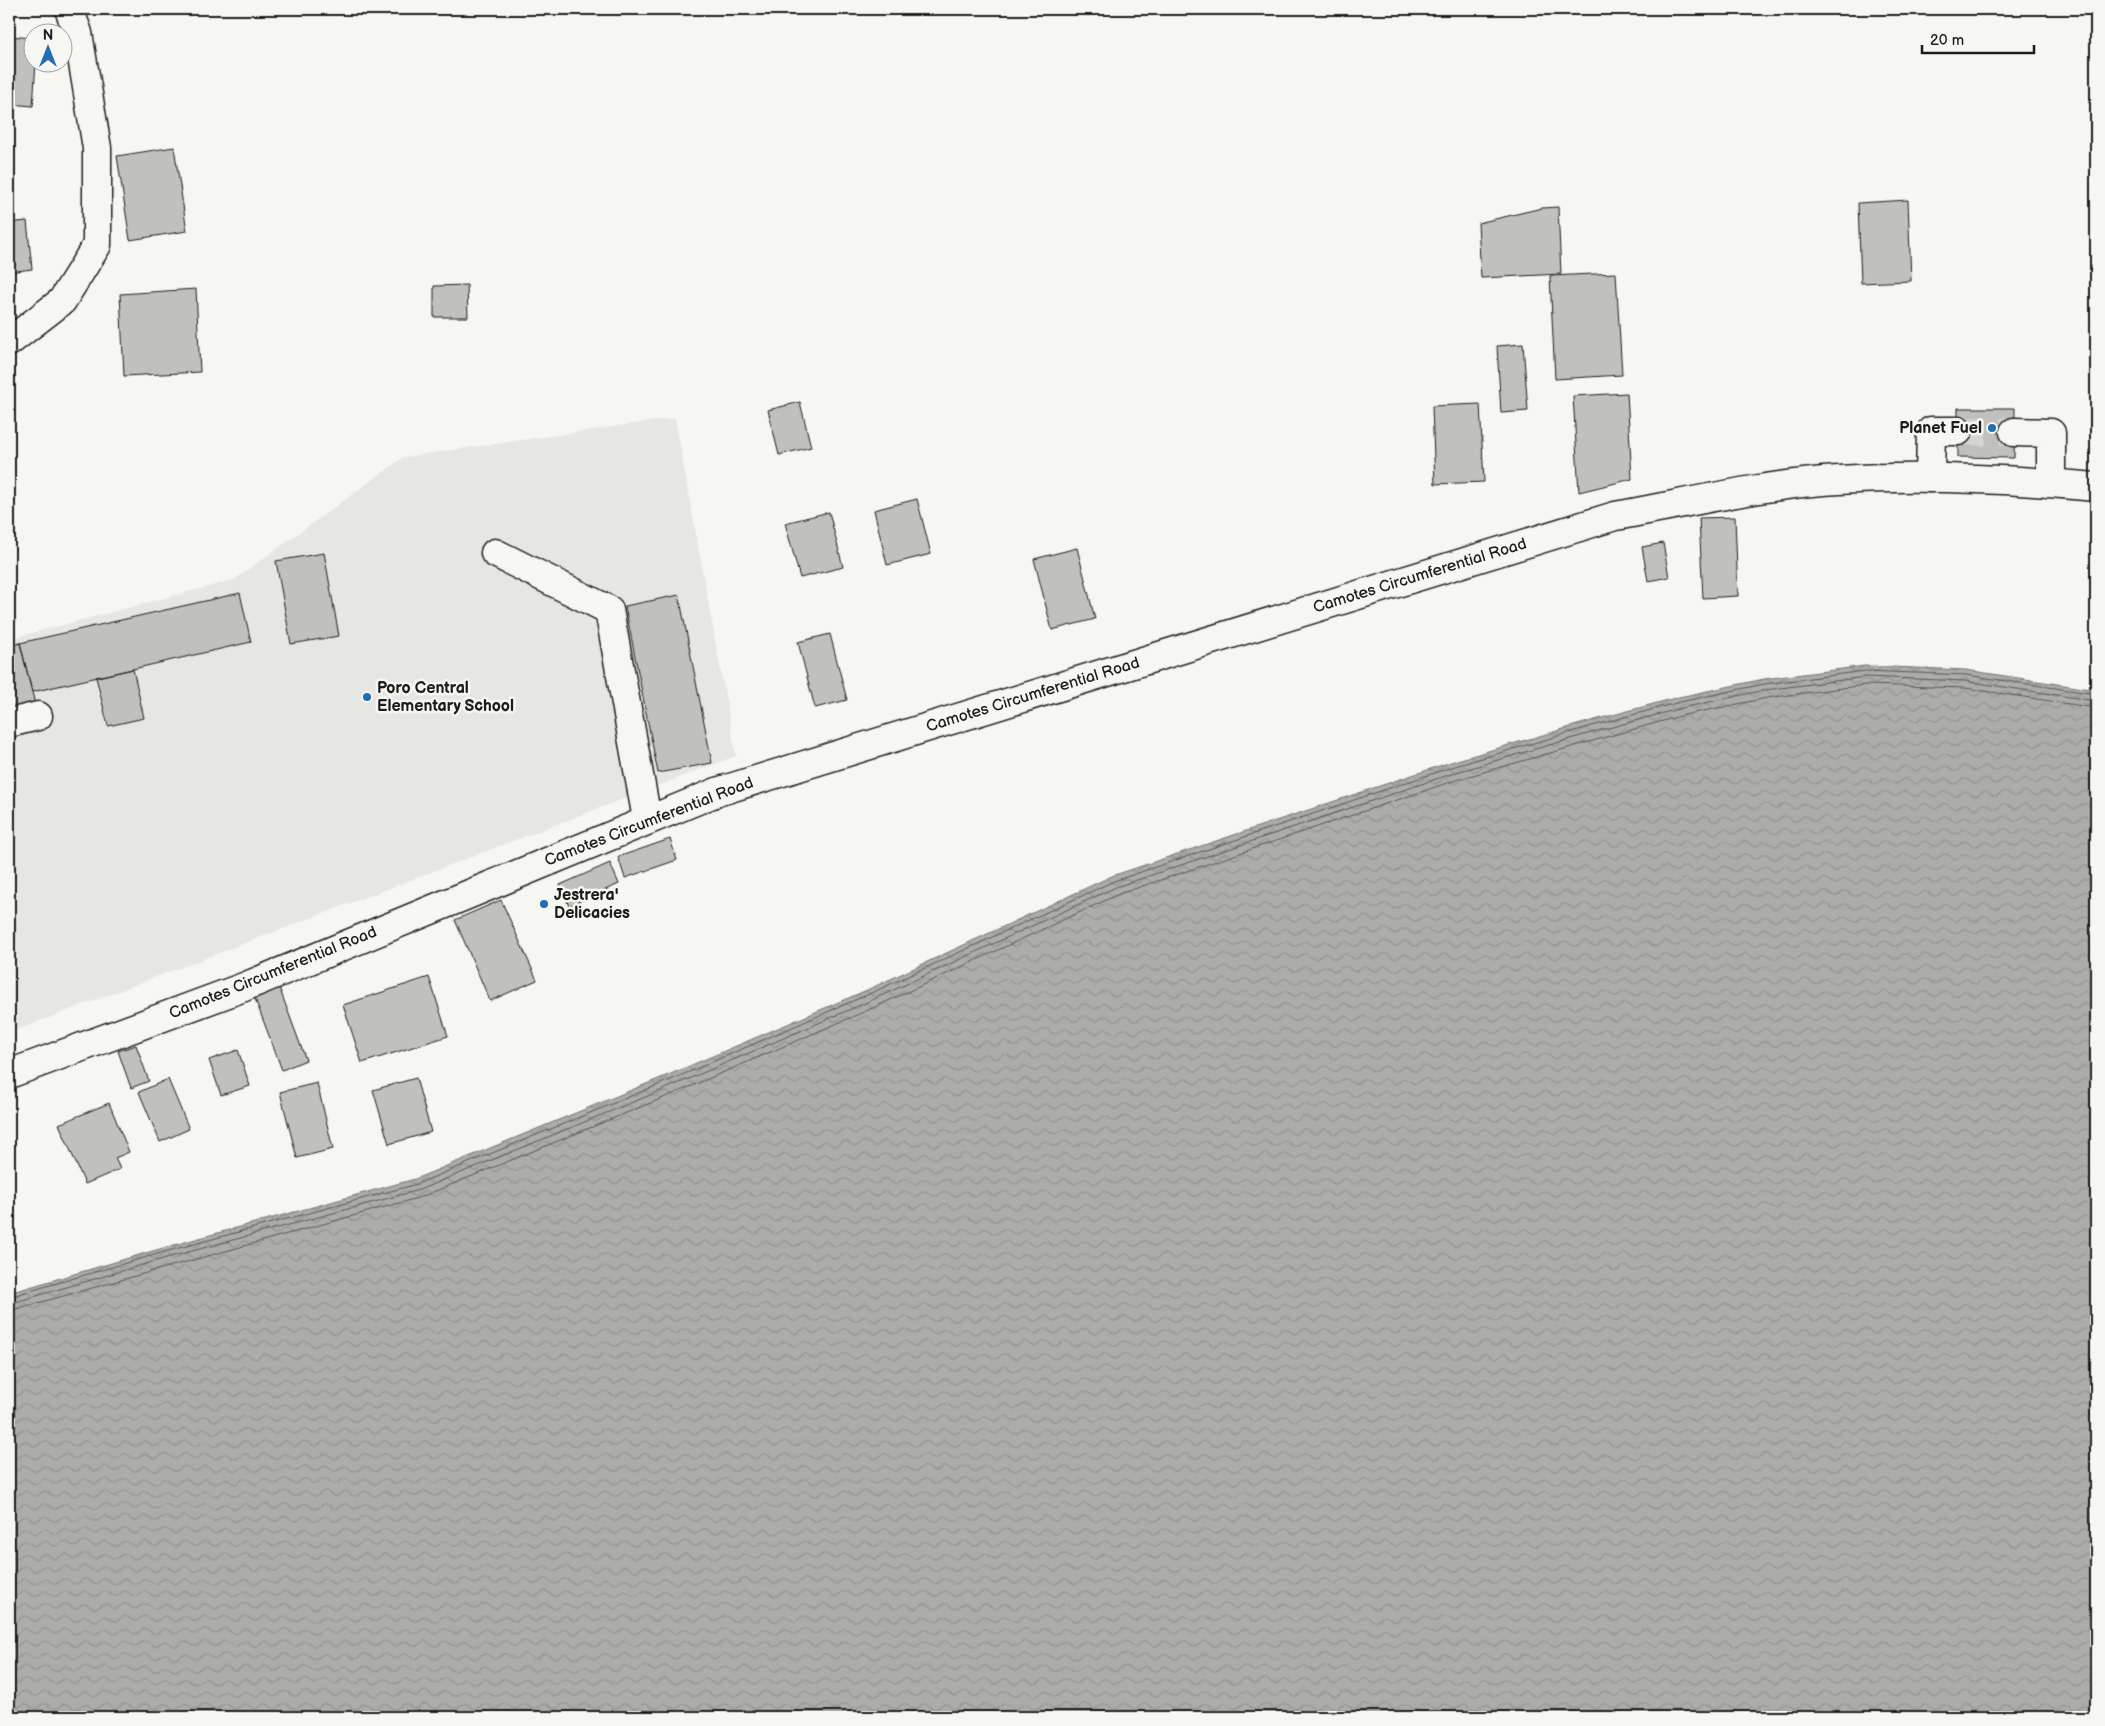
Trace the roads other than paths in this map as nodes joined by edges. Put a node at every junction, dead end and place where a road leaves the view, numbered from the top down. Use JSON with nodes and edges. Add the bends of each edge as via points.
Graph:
{"nodes":[{"id":1,"x":69,"y":9,"type":"edge"},
{"id":2,"x":9,"y":342,"type":"edge"},
{"id":3,"x":1958,"y":431,"type":"tunnel mouth"},
{"id":4,"x":2014,"y":432,"type":"tunnel mouth"},
{"id":5,"x":1930,"y":478,"type":"junction"},
{"id":6,"x":2050,"y":482,"type":"junction"},
{"id":7,"x":2096,"y":487,"type":"edge"},
{"id":8,"x":495,"y":553,"type":"dead end"},
{"id":9,"x":38,"y":716,"type":"dead end"},
{"id":10,"x":9,"y":723,"type":"edge"},
{"id":11,"x":647,"y":819,"type":"junction"},
{"id":12,"x":9,"y":1074,"type":"edge"}],
"edges":[{"from":1,"to":2,"type":"main road","via":[[78,34],[97,148],[97,245],[62,301]]},
{"from":3,"to":5,"type":"main road","via":[[1931,431]]},
{"from":4,"to":6,"type":"main road","via":[[2051,432]]},
{"from":5,"to":6,"type":"main road","name":"Camotes Circumferential Road"},
{"from":5,"to":11,"type":"main road","name":"Camotes Circumferential Road","via":[[1838,480],[1759,490],[1615,516],[717,792]]},
{"from":6,"to":7,"type":"main road","name":"Camotes Circumferential Road"},
{"from":8,"to":11,"type":"main road","via":[[609,610]]},
{"from":9,"to":10,"type":"main road"},
{"from":11,"to":12,"type":"main road","name":"Camotes Circumferential Road","via":[[244,987]]}]}
